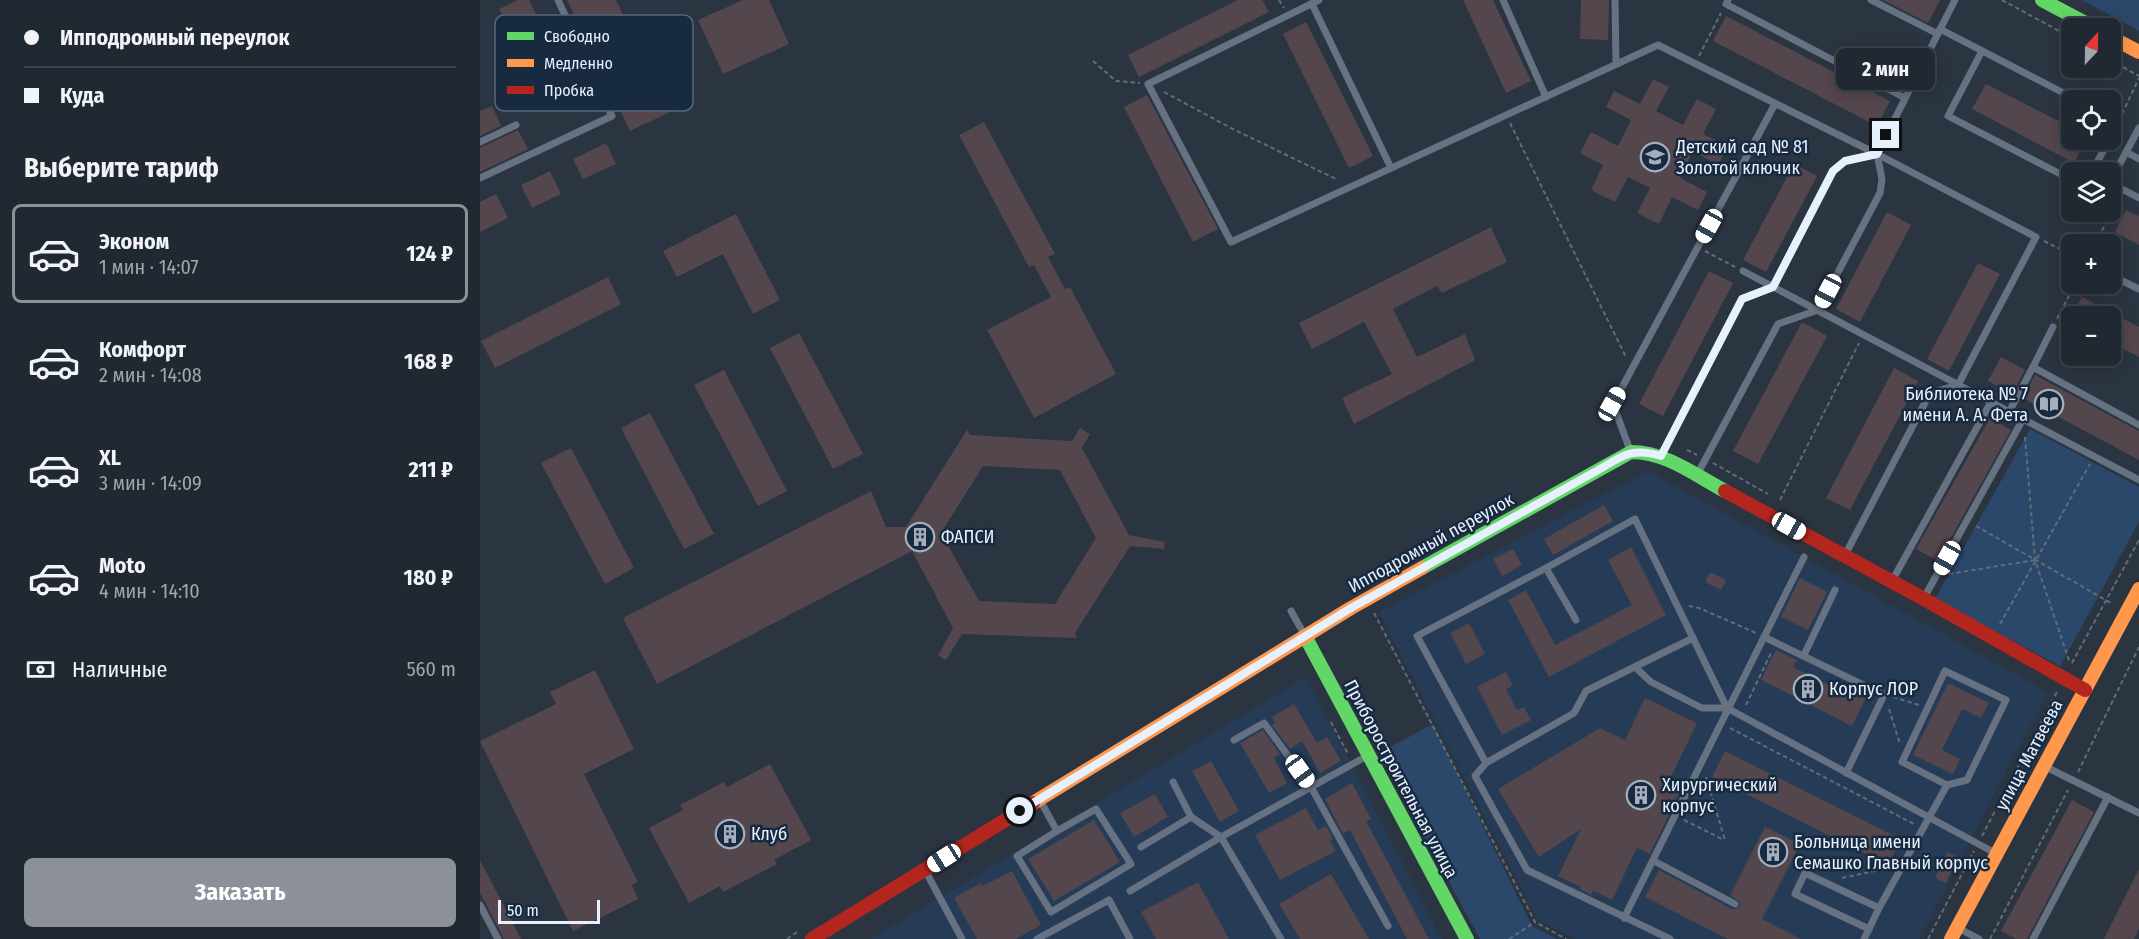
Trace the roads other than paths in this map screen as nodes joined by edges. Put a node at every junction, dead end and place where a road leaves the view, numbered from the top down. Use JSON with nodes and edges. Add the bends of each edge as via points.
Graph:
{"nodes":[{"id":1,"x":558,"y":0,"type":"edge"},
{"id":2,"x":1503,"y":0,"type":"edge"},
{"id":3,"x":1615,"y":0,"type":"edge"},
{"id":4,"x":1871,"y":0,"type":"edge"},
{"id":5,"x":1955,"y":0,"type":"edge"},
{"id":6,"x":2042,"y":0,"type":"edge"},
{"id":7,"x":1316,"y":2,"type":"edge"},
{"id":8,"x":1726,"y":2,"type":"edge"},
{"id":9,"x":565,"y":15,"type":"edge"},
{"id":10,"x":2076,"y":18,"type":"edge"},
{"id":11,"x":1939,"y":32,"type":"junction"},
{"id":12,"x":2121,"y":43,"type":"edge"},
{"id":13,"x":1982,"y":51,"type":"junction"},
{"id":14,"x":2139,"y":52,"type":"edge"},
{"id":15,"x":1616,"y":64,"type":"junction"},
{"id":16,"x":2061,"y":92,"type":"edge"},
{"id":17,"x":1546,"y":97,"type":"junction"},
{"id":18,"x":1905,"y":98,"type":"junction"},
{"id":19,"x":1775,"y":104,"type":"junction"},
{"id":20,"x":610,"y":111,"type":"edge"},
{"id":21,"x":516,"y":125,"type":"dead end"},
{"id":22,"x":2139,"y":128,"type":"edge"},
{"id":23,"x":480,"y":142,"type":"edge"},
{"id":24,"x":2126,"y":152,"type":"junction"},
{"id":25,"x":1877,"y":154,"type":"junction"},
{"id":26,"x":2139,"y":159,"type":"edge"},
{"id":27,"x":2121,"y":162,"type":"edge"},
{"id":28,"x":1391,"y":168,"type":"junction"},
{"id":29,"x":2061,"y":174,"type":"edge"},
{"id":30,"x":480,"y":178,"type":"edge"},
{"id":31,"x":2121,"y":189,"type":"edge"},
{"id":32,"x":2139,"y":198,"type":"edge"},
{"id":33,"x":1743,"y":271,"type":"road end"},
{"id":34,"x":2121,"y":280,"type":"edge"},
{"id":35,"x":1773,"y":287,"type":"junction"},
{"id":36,"x":2139,"y":289,"type":"edge"},
{"id":37,"x":1818,"y":310,"type":"junction"},
{"id":38,"x":2053,"y":327,"type":"road end"},
{"id":39,"x":2033,"y":367,"type":"junction"},
{"id":40,"x":1958,"y":385,"type":"junction"},
{"id":41,"x":1991,"y":402,"type":"junction"},
{"id":42,"x":2009,"y":412,"type":"junction"},
{"id":43,"x":2023,"y":419,"type":"junction"},
{"id":44,"x":2139,"y":424,"type":"edge"},
{"id":45,"x":1631,"y":452,"type":"junction"},
{"id":46,"x":1661,"y":456,"type":"junction"},
{"id":47,"x":1697,"y":476,"type":"junction"},
{"id":48,"x":2139,"y":480,"type":"edge"},
{"id":49,"x":1845,"y":556,"type":"junction"},
{"id":50,"x":1804,"y":557,"type":"dead end"},
{"id":51,"x":1546,"y":568,"type":"junction"},
{"id":52,"x":1892,"y":582,"type":"junction"},
{"id":53,"x":2139,"y":589,"type":"edge"},
{"id":54,"x":1835,"y":590,"type":"dead end"},
{"id":55,"x":1924,"y":599,"type":"junction"},
{"id":56,"x":1291,"y":611,"type":"dead end"},
{"id":57,"x":1576,"y":620,"type":"dead end"},
{"id":58,"x":1305,"y":636,"type":"junction"},
{"id":59,"x":1764,"y":637,"type":"junction"},
{"id":60,"x":1693,"y":638,"type":"junction"},
{"id":61,"x":1804,"y":655,"type":"junction"},
{"id":62,"x":1635,"y":667,"type":"junction"},
{"id":63,"x":2085,"y":690,"type":"junction"},
{"id":64,"x":1727,"y":708,"type":"junction"},
{"id":65,"x":1234,"y":740,"type":"dead end"},
{"id":66,"x":1367,"y":756,"type":"junction"},
{"id":67,"x":1486,"y":763,"type":"junction"},
{"id":68,"x":2043,"y":766,"type":"junction"},
{"id":69,"x":1846,"y":773,"type":"junction"},
{"id":70,"x":1173,"y":782,"type":"dead end"},
{"id":71,"x":1947,"y":785,"type":"junction"},
{"id":72,"x":1311,"y":787,"type":"junction"},
{"id":73,"x":2108,"y":797,"type":"junction"},
{"id":74,"x":1039,"y":800,"type":"junction"},
{"id":75,"x":2139,"y":813,"type":"edge"},
{"id":76,"x":1191,"y":817,"type":"junction"},
{"id":77,"x":1929,"y":819,"type":"junction"},
{"id":78,"x":1057,"y":831,"type":"junction"},
{"id":79,"x":1221,"y":837,"type":"junction"},
{"id":80,"x":1141,"y":847,"type":"dead end"},
{"id":81,"x":1997,"y":854,"type":"junction"},
{"id":82,"x":1653,"y":861,"type":"junction"},
{"id":83,"x":925,"y":870,"type":"junction"},
{"id":84,"x":1130,"y":891,"type":"dead end"},
{"id":85,"x":1735,"y":904,"type":"dead end"},
{"id":86,"x":480,"y":905,"type":"edge"},
{"id":87,"x":1879,"y":908,"type":"junction"},
{"id":88,"x":1624,"y":918,"type":"junction"},
{"id":89,"x":1388,"y":926,"type":"dead end"},
{"id":90,"x":1869,"y":929,"type":"junction"},
{"id":91,"x":1954,"y":933,"type":"edge"},
{"id":92,"x":498,"y":939,"type":"edge"},
{"id":93,"x":812,"y":939,"type":"edge"},
{"id":94,"x":962,"y":939,"type":"edge"},
{"id":95,"x":1037,"y":939,"type":"edge"},
{"id":96,"x":1130,"y":939,"type":"edge"},
{"id":97,"x":1281,"y":939,"type":"edge"},
{"id":98,"x":1467,"y":939,"type":"edge"},
{"id":99,"x":1670,"y":939,"type":"edge"},
{"id":100,"x":1864,"y":939,"type":"edge"},
{"id":101,"x":1979,"y":939,"type":"edge"},
{"id":102,"x":2033,"y":939,"type":"edge"}],
"edges":[{"from":1,"to":9,"type":"lane"},
{"from":2,"to":17,"type":"lane"},
{"from":3,"to":15,"type":"lane"},
{"from":4,"to":11,"type":"lane"},
{"from":5,"to":11,"type":"lane"},
{"from":6,"to":10,"type":"street"},
{"from":7,"to":28,"type":"lane"},
{"from":7,"to":28,"type":"lane","via":[[1148,84],[1231,242]]},
{"from":8,"to":18,"type":"lane"},
{"from":11,"to":13,"type":"lane"},
{"from":11,"to":18,"type":"lane"},
{"from":12,"to":14,"type":"street"},
{"from":13,"to":16,"type":"lane"},
{"from":13,"to":29,"type":"lane","via":[[1948,116]]},
{"from":15,"to":17,"type":"lane"},
{"from":15,"to":19,"type":"lane","via":[[1658,45]]},
{"from":17,"to":28,"type":"lane"},
{"from":18,"to":25,"type":"lane"},
{"from":19,"to":25,"type":"lane"},
{"from":19,"to":45,"type":"lane","via":[[1612,404]]},
{"from":20,"to":30,"type":"lane","via":[[612,116]]},
{"from":21,"to":23,"type":"lane"},
{"from":22,"to":24,"type":"lane"},
{"from":24,"to":26,"type":"lane"},
{"from":24,"to":27,"type":"lane"},
{"from":25,"to":35,"type":"lane","via":[[1845,161],[1833,171]]},
{"from":25,"to":37,"type":"lane","via":[[1882,179],[1880,193]]},
{"from":25,"to":40,"type":"lane","via":[[2036,237]]},
{"from":31,"to":32,"type":"lane"},
{"from":33,"to":35,"type":"lane"},
{"from":34,"to":36,"type":"lane"},
{"from":35,"to":37,"type":"lane"},
{"from":35,"to":46,"type":"lane","via":[[1742,299]]},
{"from":37,"to":40,"type":"lane"},
{"from":37,"to":47,"type":"lane","via":[[1778,324]]},
{"from":38,"to":39,"type":"lane"},
{"from":39,"to":42,"type":"lane"},
{"from":39,"to":44,"type":"lane"},
{"from":40,"to":41,"type":"lane"},
{"from":40,"to":49,"type":"lane","via":[[1930,393]]},
{"from":41,"to":42,"type":"lane"},
{"from":41,"to":52,"type":"lane"},
{"from":42,"to":43,"type":"lane"},
{"from":43,"to":48,"type":"lane"},
{"from":43,"to":55,"type":"lane"},
{"from":45,"to":46,"type":"street"},
{"from":45,"to":58,"type":"street","name":"Ипподромный переулок"},
{"from":46,"to":47,"type":"street"},
{"from":47,"to":49,"type":"street"},
{"from":49,"to":52,"type":"street"},
{"from":50,"to":59,"type":"lane"},
{"from":51,"to":57,"type":"lane"},
{"from":51,"to":60,"type":"lane","via":[[1635,519]]},
{"from":51,"to":67,"type":"lane","via":[[1417,636]]},
{"from":52,"to":55,"type":"street"},
{"from":53,"to":63,"type":"street","name":"улица Матвеева","via":[[2130,613]]},
{"from":54,"to":61,"type":"lane"},
{"from":55,"to":63,"type":"street"},
{"from":56,"to":58,"type":"lane"},
{"from":58,"to":66,"type":"street","name":"Приборостроительная улица"},
{"from":58,"to":74,"type":"street","name":"Ипподромный переулок"},
{"from":59,"to":61,"type":"lane"},
{"from":59,"to":64,"type":"lane"},
{"from":60,"to":62,"type":"lane"},
{"from":60,"to":64,"type":"lane"},
{"from":61,"to":69,"type":"lane","via":[[1884,695]]},
{"from":62,"to":64,"type":"lane","via":[[1651,682],[1702,708]]},
{"from":62,"to":67,"type":"lane","via":[[1586,691],[1574,713]]},
{"from":63,"to":68,"type":"street","name":"улица Матвеева"},
{"from":64,"to":69,"type":"lane"},
{"from":64,"to":82,"type":"lane"},
{"from":65,"to":72,"type":"lane","via":[[1264,723]]},
{"from":66,"to":72,"type":"lane"},
{"from":66,"to":98,"type":"street","name":"Приборостроительная улица"},
{"from":67,"to":88,"type":"lane","via":[[1475,776],[1527,870]]},
{"from":68,"to":73,"type":"lane"},
{"from":68,"to":81,"type":"street","name":"улица Матвеева"},
{"from":69,"to":77,"type":"lane"},
{"from":70,"to":76,"type":"lane"},
{"from":71,"to":71,"type":"lane","via":[[1966,780],[2006,700],[1945,671],[1902,762]]},
{"from":71,"to":77,"type":"lane"},
{"from":72,"to":79,"type":"lane"},
{"from":72,"to":89,"type":"lane"},
{"from":73,"to":75,"type":"lane"},
{"from":73,"to":102,"type":"lane"},
{"from":74,"to":78,"type":"lane"},
{"from":74,"to":83,"type":"street","name":"Ипподромный переулок"},
{"from":76,"to":79,"type":"lane"},
{"from":76,"to":80,"type":"lane"},
{"from":77,"to":81,"type":"lane"},
{"from":77,"to":87,"type":"lane"},
{"from":78,"to":78,"type":"lane","via":[[1017,856],[1051,912],[1131,864],[1096,809]]},
{"from":79,"to":84,"type":"lane"},
{"from":79,"to":97,"type":"lane"},
{"from":81,"to":91,"type":"street","name":"улица Матвеева"},
{"from":82,"to":85,"type":"lane"},
{"from":82,"to":88,"type":"lane"},
{"from":83,"to":93,"type":"street","name":"Ипподромный переулок"},
{"from":83,"to":94,"type":"lane"},
{"from":86,"to":92,"type":"lane"},
{"from":87,"to":90,"type":"lane"},
{"from":87,"to":90,"type":"lane","via":[[1805,873],[1795,894]]},
{"from":88,"to":99,"type":"lane"},
{"from":90,"to":100,"type":"lane"},
{"from":91,"to":101,"type":"lane"},
{"from":95,"to":96,"type":"lane","via":[[1109,900]]}]}
